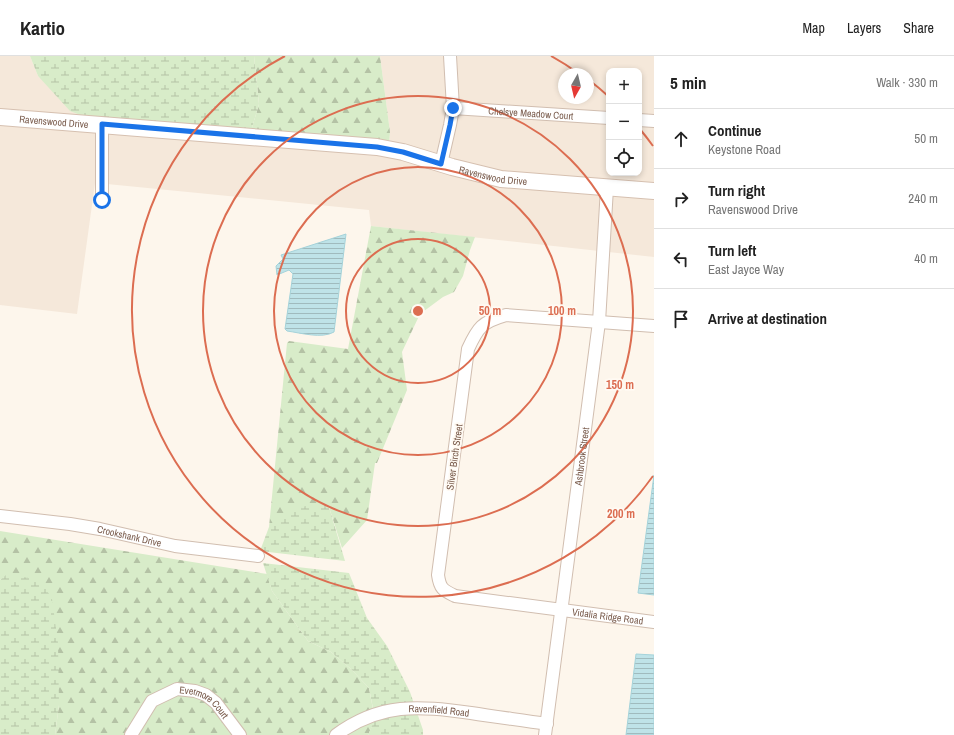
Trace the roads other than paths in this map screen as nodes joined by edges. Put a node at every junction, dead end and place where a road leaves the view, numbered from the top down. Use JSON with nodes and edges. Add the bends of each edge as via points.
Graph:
{"nodes":[{"id":1,"x":450,"y":56,"type":"edge"},
{"id":2,"x":453,"y":108,"type":"junction"},
{"id":3,"x":0,"y":117,"type":"edge"},
{"id":4,"x":606,"y":118,"type":"edge"},
{"id":5,"x":642,"y":120,"type":"edge"},
{"id":6,"x":654,"y":121,"type":"edge"},
{"id":7,"x":102,"y":124,"type":"junction"},
{"id":8,"x":441,"y":164,"type":"junction"},
{"id":9,"x":607,"y":188,"type":"junction"},
{"id":10,"x":654,"y":191,"type":"edge"},
{"id":11,"x":102,"y":200,"type":"dead end"},
{"id":12,"x":599,"y":322,"type":"junction"},
{"id":13,"x":654,"y":326,"type":"edge"},
{"id":14,"x":0,"y":516,"type":"edge"},
{"id":15,"x":258,"y":556,"type":"dead end"},
{"id":16,"x":562,"y":610,"type":"junction"},
{"id":17,"x":654,"y":622,"type":"edge"},
{"id":18,"x":546,"y":729,"type":"edge"},
{"id":19,"x":131,"y":735,"type":"edge"},
{"id":20,"x":240,"y":735,"type":"edge"},
{"id":21,"x":336,"y":735,"type":"edge"}],
"edges":[{"from":1,"to":2,"type":"street"},
{"from":2,"to":4,"type":"street","name":"Chelsye Meadow Court"},
{"from":2,"to":8,"type":"street"},
{"from":3,"to":7,"type":"street","name":"Ravenswood Drive"},
{"from":5,"to":6,"type":"street"},
{"from":7,"to":8,"type":"street","name":"Ravenswood Drive","via":[[377,147]]},
{"from":7,"to":11,"type":"street"},
{"from":8,"to":9,"type":"street","name":"Ravenswood Drive","via":[[501,179]]},
{"from":9,"to":10,"type":"street","name":"Ravenswood Drive"},
{"from":9,"to":12,"type":"street","name":"Ashbrook Street"},
{"from":12,"to":13,"type":"street","name":"Silver Birch Street"},
{"from":12,"to":16,"type":"street","name":"Ashbrook Street"},
{"from":12,"to":16,"type":"street","name":"Silver Birch Street","via":[[506,315],[490,320],[478,329],[468,349],[438,575],[443,590],[455,596]]},
{"from":14,"to":15,"type":"street","name":"Crookshank Drive","via":[[100,528],[175,546]]},
{"from":16,"to":17,"type":"street","name":"Vidalia Ridge Road"},
{"from":16,"to":18,"type":"street","name":"Ashbrook Street"},
{"from":18,"to":21,"type":"street","name":"Ravenfield Road","via":[[440,709],[403,708],[376,713],[351,724]]},
{"from":19,"to":20,"type":"street","name":"Evermore Court","via":[[152,701],[177,689],[206,695],[216,703]]}]}
